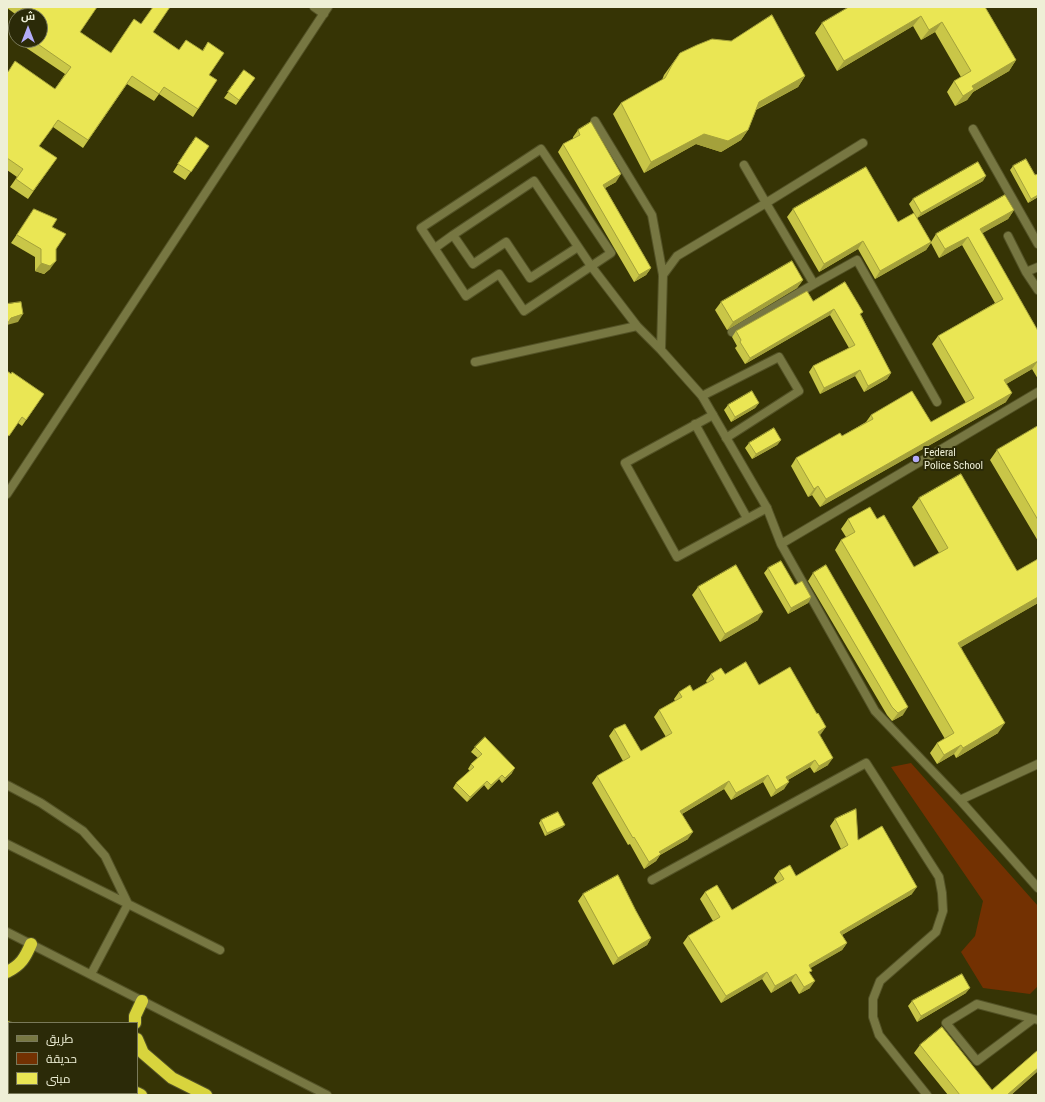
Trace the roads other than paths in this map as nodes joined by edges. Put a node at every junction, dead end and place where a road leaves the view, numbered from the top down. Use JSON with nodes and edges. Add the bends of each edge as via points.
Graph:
{"nodes":[{"id":1,"x":314,"y":7,"type":"edge"},
{"id":2,"x":326,"y":10,"type":"edge"},
{"id":3,"x":595,"y":121,"type":"dead end"},
{"id":4,"x":973,"y":129,"type":"dead end"},
{"id":5,"x":863,"y":143,"type":"dead end"},
{"id":6,"x":744,"y":164,"type":"dead end"},
{"id":7,"x":766,"y":203,"type":"junction"},
{"id":8,"x":453,"y":235,"type":"junction"},
{"id":9,"x":1008,"y":236,"type":"dead end"},
{"id":10,"x":1038,"y":244,"type":"edge"},
{"id":11,"x":578,"y":247,"type":"junction"},
{"id":12,"x":435,"y":248,"type":"junction"},
{"id":13,"x":591,"y":266,"type":"junction"},
{"id":14,"x":1038,"y":268,"type":"edge"},
{"id":15,"x":1026,"y":272,"type":"junction"},
{"id":16,"x":663,"y":275,"type":"junction"},
{"id":17,"x":814,"y":284,"type":"junction"},
{"id":18,"x":1038,"y":290,"type":"edge"},
{"id":19,"x":637,"y":326,"type":"junction"},
{"id":20,"x":732,"y":332,"type":"edge"},
{"id":21,"x":661,"y":350,"type":"junction"},
{"id":22,"x":476,"y":362,"type":"dead end"},
{"id":23,"x":1038,"y":392,"type":"edge"},
{"id":24,"x":702,"y":396,"type":"junction"},
{"id":25,"x":937,"y":402,"type":"dead end"},
{"id":26,"x":713,"y":415,"type":"junction"},
{"id":27,"x":695,"y":424,"type":"junction"},
{"id":28,"x":726,"y":438,"type":"junction"},
{"id":29,"x":7,"y":494,"type":"edge"},
{"id":30,"x":767,"y":508,"type":"junction"},
{"id":31,"x":747,"y":518,"type":"junction"},
{"id":32,"x":781,"y":544,"type":"junction"},
{"id":33,"x":1038,"y":764,"type":"edge"},
{"id":34,"x":7,"y":785,"type":"edge"},
{"id":35,"x":960,"y":800,"type":"junction"},
{"id":36,"x":7,"y":844,"type":"edge"},
{"id":37,"x":652,"y":880,"type":"dead end"},
{"id":38,"x":1038,"y":888,"type":"edge"},
{"id":39,"x":128,"y":904,"type":"junction"},
{"id":40,"x":7,"y":932,"type":"edge"},
{"id":41,"x":31,"y":944,"type":"junction"},
{"id":42,"x":220,"y":950,"type":"dead end"},
{"id":43,"x":7,"y":972,"type":"edge"},
{"id":44,"x":91,"y":974,"type":"junction"},
{"id":45,"x":142,"y":1001,"type":"junction"},
{"id":46,"x":1036,"y":1019,"type":"edge"},
{"id":47,"x":134,"y":1022,"type":"edge"},
{"id":48,"x":138,"y":1041,"type":"edge"},
{"id":49,"x":206,"y":1095,"type":"edge"},
{"id":50,"x":327,"y":1095,"type":"edge"},
{"id":51,"x":927,"y":1095,"type":"edge"}],
"edges":[{"from":1,"to":2,"type":"street"},
{"from":2,"to":29,"type":"street"},
{"from":3,"to":16,"type":"street","via":[[652,215]]},
{"from":4,"to":10,"type":"street"},
{"from":5,"to":7,"type":"street"},
{"from":6,"to":7,"type":"street"},
{"from":7,"to":16,"type":"street","via":[[678,256]]},
{"from":7,"to":17,"type":"street"},
{"from":8,"to":11,"type":"street","via":[[473,264],[506,242],[530,278]]},
{"from":8,"to":11,"type":"street","via":[[534,181]]},
{"from":8,"to":12,"type":"street"},
{"from":9,"to":15,"type":"street"},
{"from":11,"to":13,"type":"street"},
{"from":12,"to":13,"type":"street","via":[[466,296],[499,274],[524,311]]},
{"from":12,"to":13,"type":"street","via":[[421,228],[541,149],[611,253]]},
{"from":13,"to":19,"type":"street"},
{"from":14,"to":15,"type":"street"},
{"from":15,"to":18,"type":"street"},
{"from":16,"to":21,"type":"street"},
{"from":17,"to":20,"type":"street"},
{"from":17,"to":25,"type":"street","via":[[857,260]]},
{"from":19,"to":21,"type":"street"},
{"from":19,"to":22,"type":"street"},
{"from":21,"to":24,"type":"street"},
{"from":23,"to":32,"type":"street"},
{"from":24,"to":26,"type":"street"},
{"from":24,"to":28,"type":"street","via":[[779,356],[799,391]]},
{"from":26,"to":27,"type":"street"},
{"from":26,"to":28,"type":"street"},
{"from":27,"to":31,"type":"street"},
{"from":27,"to":31,"type":"street","via":[[625,463],[677,557]]},
{"from":28,"to":30,"type":"street"},
{"from":30,"to":31,"type":"street"},
{"from":30,"to":32,"type":"street"},
{"from":32,"to":35,"type":"street","via":[[875,711]]},
{"from":33,"to":35,"type":"street"},
{"from":34,"to":39,"type":"street","via":[[42,803],[83,831],[105,856]]},
{"from":35,"to":38,"type":"street"},
{"from":36,"to":39,"type":"street"},
{"from":37,"to":51,"type":"street","via":[[866,763],[939,877],[942,893],[943,910],[936,932],[880,981],[873,999],[873,1017],[879,1035]]},
{"from":39,"to":42,"type":"street"},
{"from":39,"to":44,"type":"street"},
{"from":40,"to":41,"type":"street"},
{"from":41,"to":43,"type":"highway","via":[[25,958],[17,967]]},
{"from":41,"to":44,"type":"street"},
{"from":44,"to":45,"type":"street"},
{"from":45,"to":47,"type":"highway","via":[[134,1016]]},
{"from":45,"to":50,"type":"street"},
{"from":46,"to":46,"type":"street","via":[[977,1004],[946,1023],[977,1062]]},
{"from":48,"to":49,"type":"highway","via":[[143,1053],[172,1078]]}]}
